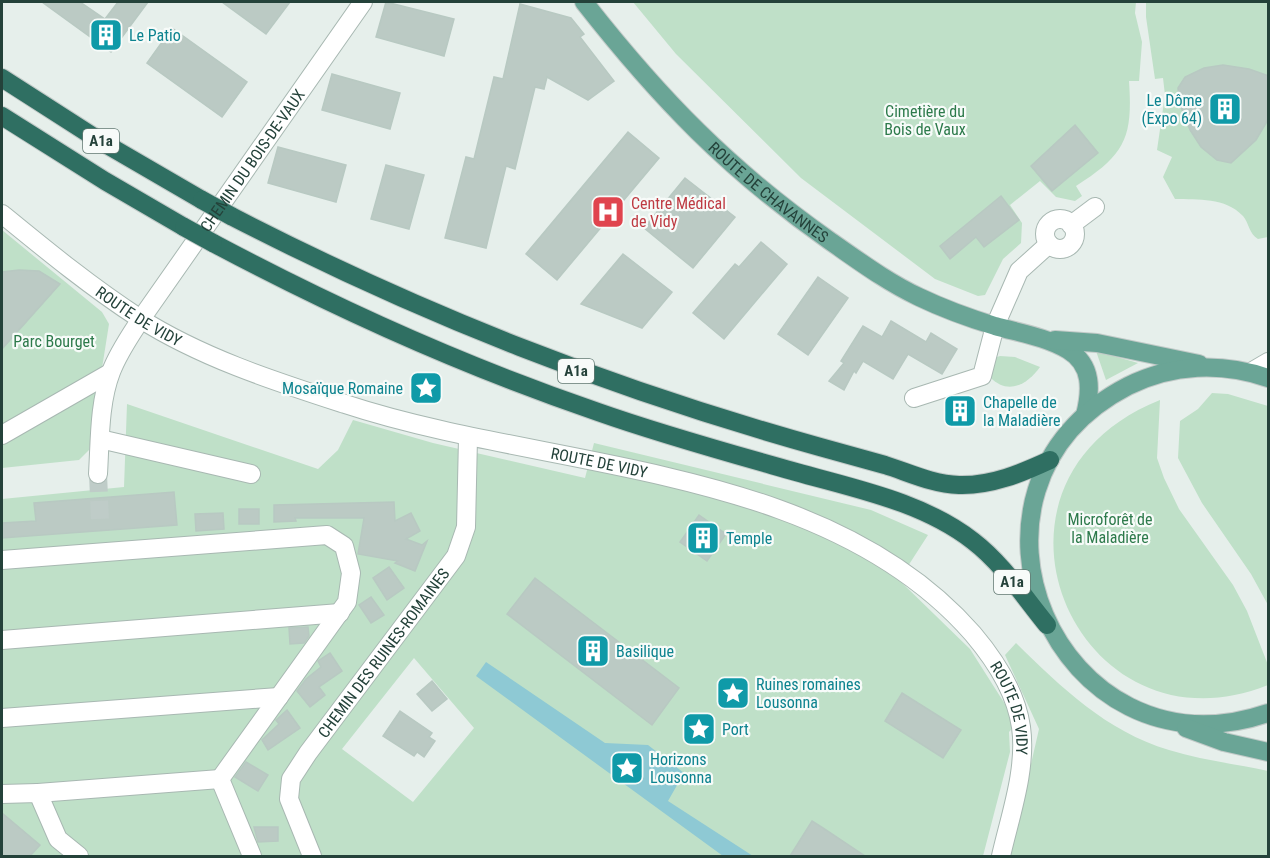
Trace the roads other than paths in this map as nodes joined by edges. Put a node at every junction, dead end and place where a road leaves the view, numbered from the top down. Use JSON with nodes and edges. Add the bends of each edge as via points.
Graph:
{"nodes":[{"id":1,"x":363,"y":2,"type":"edge"},
{"id":2,"x":584,"y":2,"type":"edge"},
{"id":3,"x":2,"y":78,"type":"edge"},
{"id":4,"x":2,"y":116,"type":"edge"},
{"id":5,"x":1095,"y":207,"type":"dead end"},
{"id":6,"x":2,"y":214,"type":"edge"},
{"id":7,"x":141,"y":319,"type":"junction"},
{"id":8,"x":995,"y":326,"type":"junction"},
{"id":9,"x":1042,"y":339,"type":"junction"},
{"id":10,"x":1269,"y":363,"type":"edge"},
{"id":11,"x":1207,"y":366,"type":"junction"},
{"id":12,"x":1251,"y":372,"type":"junction"},
{"id":13,"x":110,"y":373,"type":"junction"},
{"id":14,"x":1269,"y":378,"type":"edge"},
{"id":15,"x":914,"y":398,"type":"dead end"},
{"id":16,"x":1085,"y":415,"type":"junction"},
{"id":17,"x":2,"y":435,"type":"edge"},
{"id":18,"x":468,"y":438,"type":"junction"},
{"id":19,"x":100,"y":439,"type":"junction"},
{"id":20,"x":1050,"y":460,"type":"junction"},
{"id":21,"x":98,"y":474,"type":"tunnel mouth"},
{"id":22,"x":251,"y":474,"type":"dead end"},
{"id":23,"x":2,"y":560,"type":"edge"},
{"id":24,"x":340,"y":613,"type":"junction"},
{"id":25,"x":1047,"y":625,"type":"junction"},
{"id":26,"x":2,"y":640,"type":"edge"},
{"id":27,"x":279,"y":697,"type":"junction"},
{"id":28,"x":1269,"y":713,"type":"edge"},
{"id":29,"x":1159,"y":717,"type":"junction"},
{"id":30,"x":2,"y":718,"type":"edge"},
{"id":31,"x":1269,"y":752,"type":"edge"},
{"id":32,"x":220,"y":778,"type":"junction"},
{"id":33,"x":38,"y":793,"type":"junction"},
{"id":34,"x":2,"y":794,"type":"edge"},
{"id":35,"x":79,"y":856,"type":"edge"},
{"id":36,"x":252,"y":856,"type":"edge"},
{"id":37,"x":312,"y":856,"type":"edge"},
{"id":38,"x":1001,"y":856,"type":"edge"}],
"edges":[{"from":1,"to":7,"type":"street","name":"CHEMIN DU BOIS-DE-VAUX"},
{"from":2,"to":8,"type":"main road","name":"ROUTE DE CHAVANNES","via":[[692,129],[757,188],[882,276],[917,296]]},
{"from":3,"to":20,"type":"highway","number":"A1a","bridge":true,"via":[[97,139],[231,216],[370,286],[561,365],[700,412],[948,484],[1005,478]]},
{"from":4,"to":25,"type":"highway","number":"A1a","bridge":true,"via":[[105,182],[213,243],[365,318],[533,388],[658,432],[925,513],[957,530],[987,553]]},
{"from":5,"to":8,"type":"street","via":[[1071,225],[1064,220],[1050,223],[1045,236],[1049,244],[1019,271]]},
{"from":6,"to":7,"type":"street","name":"ROUTE DE VIDY"},
{"from":7,"to":13,"type":"street","name":"CHEMIN DU BOIS-DE-VAUX"},
{"from":7,"to":18,"type":"street","name":"ROUTE DE VIDY","via":[[237,368],[350,406]]},
{"from":8,"to":9,"type":"main road","name":"ROUTE DE CHAVANNES"},
{"from":8,"to":15,"type":"street","via":[[982,376]]},
{"from":9,"to":11,"type":"main road","name":"ROUTE DE CHAVANNES","via":[[1098,343]]},
{"from":9,"to":16,"type":"main road","name":"ROUTE DE CHAVANNES","via":[[1069,351],[1085,367],[1090,387]]},
{"from":10,"to":12,"type":"street"},
{"from":11,"to":12,"type":"main road"},
{"from":11,"to":16,"type":"main road","via":[[1138,381]]},
{"from":12,"to":14,"type":"main road"},
{"from":13,"to":17,"type":"street"},
{"from":13,"to":19,"type":"street"},
{"from":16,"to":20,"type":"main road"},
{"from":18,"to":37,"type":"street","name":"CHEMIN DES RUINES-ROMAINES","via":[[466,526],[456,556],[291,779],[289,799]]},
{"from":18,"to":38,"type":"street","name":"ROUTE DE VIDY","via":[[585,458],[721,491],[830,528],[910,577],[955,614],[994,658],[1015,702],[1021,726],[1022,761]]},
{"from":19,"to":21,"type":"street"},
{"from":19,"to":22,"type":"street"},
{"from":20,"to":25,"type":"main road","via":[[1029,526],[1035,594]]},
{"from":23,"to":24,"type":"street","via":[[327,536],[344,546],[348,557],[351,589]]},
{"from":24,"to":26,"type":"street"},
{"from":24,"to":27,"type":"street"},
{"from":25,"to":29,"type":"main road","via":[[1063,651],[1090,680],[1131,707]]},
{"from":27,"to":30,"type":"street"},
{"from":27,"to":32,"type":"street"},
{"from":28,"to":29,"type":"main road","via":[[1225,723]]},
{"from":29,"to":31,"type":"main road","via":[[1224,742]]},
{"from":32,"to":33,"type":"street"},
{"from":32,"to":36,"type":"street"},
{"from":33,"to":34,"type":"street"},
{"from":33,"to":35,"type":"street","via":[[53,831]]}]}
